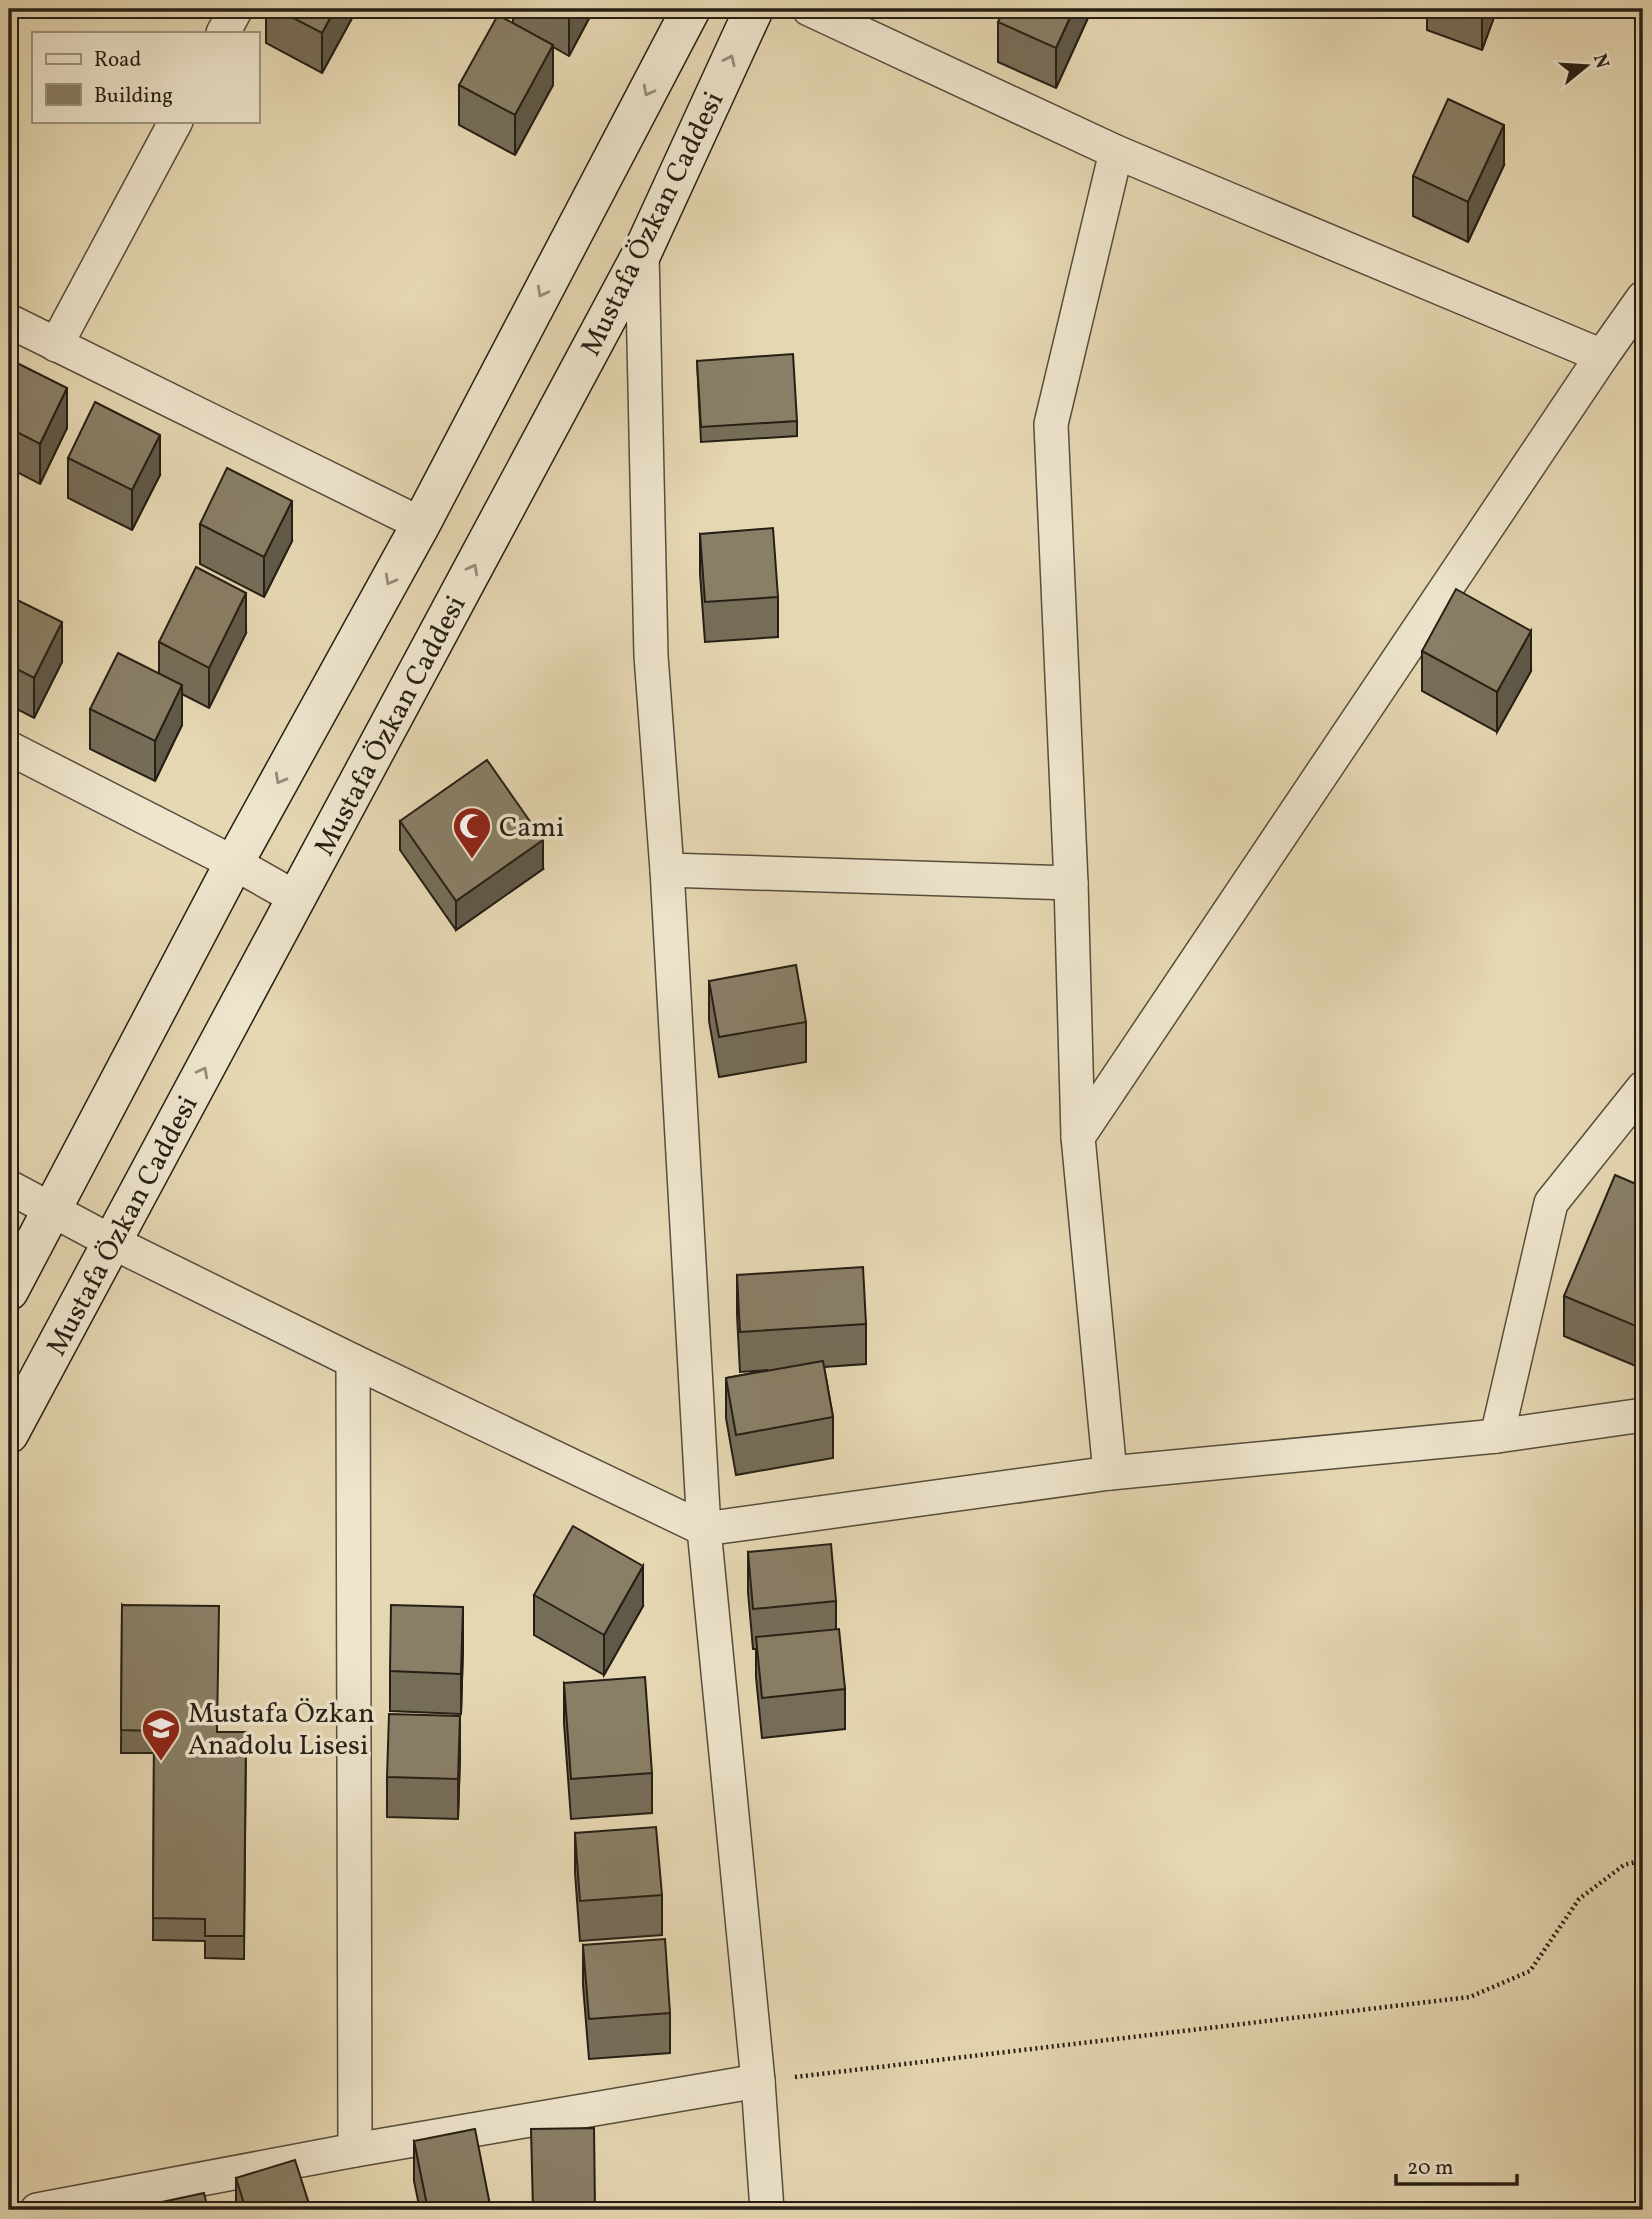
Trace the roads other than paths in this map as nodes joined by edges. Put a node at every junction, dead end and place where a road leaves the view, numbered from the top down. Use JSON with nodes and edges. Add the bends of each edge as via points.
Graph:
{"nodes":[{"id":1,"x":236,"y":9,"type":"edge"},
{"id":2,"x":691,"y":9,"type":"edge"},
{"id":3,"x":754,"y":9,"type":"edge"},
{"id":4,"x":809,"y":9,"type":"edge"},
{"id":5,"x":224,"y":32,"type":"edge"},
{"id":6,"x":175,"y":122,"type":"edge"},
{"id":7,"x":1116,"y":152,"type":"junction"},
{"id":8,"x":642,"y":253,"type":"junction"},
{"id":9,"x":1643,"y":298,"type":"edge"},
{"id":10,"x":9,"y":321,"type":"edge"},
{"id":11,"x":56,"y":345,"type":"junction"},
{"id":12,"x":1602,"y":356,"type":"junction"},
{"id":13,"x":421,"y":524,"type":"junction"},
{"id":14,"x":9,"y":748,"type":"edge"},
{"id":15,"x":234,"y":863,"type":"junction"},
{"id":16,"x":667,"y":870,"type":"junction"},
{"id":17,"x":1071,"y":883,"type":"junction"},
{"id":18,"x":296,"y":898,"type":"junction"},
{"id":19,"x":1643,"y":1088,"type":"edge"},
{"id":20,"x":1078,"y":1137,"type":"junction"},
{"id":21,"x":9,"y":1187,"type":"edge"},
{"id":22,"x":53,"y":1210,"type":"junction"},
{"id":23,"x":112,"y":1242,"type":"junction"},
{"id":24,"x":9,"y":1292,"type":"edge"},
{"id":25,"x":353,"y":1361,"type":"junction"},
{"id":26,"x":1643,"y":1415,"type":"edge"},
{"id":27,"x":9,"y":1434,"type":"edge"},
{"id":28,"x":1497,"y":1436,"type":"junction"},
{"id":29,"x":1110,"y":1473,"type":"junction"},
{"id":30,"x":704,"y":1529,"type":"junction"},
{"id":31,"x":758,"y":2081,"type":"junction"},
{"id":32,"x":355,"y":2150,"type":"junction"},
{"id":33,"x":37,"y":2210,"type":"edge"},
{"id":34,"x":767,"y":2210,"type":"edge"}],
"edges":[{"from":1,"to":5,"type":"street"},
{"from":2,"to":13,"type":"main road","one_way":true},
{"from":8,"to":3,"type":"main road","name":"Mustafa Özkan Caddesi","one_way":true},
{"from":4,"to":7,"type":"street"},
{"from":6,"to":11,"type":"street"},
{"from":7,"to":12,"type":"street"},
{"from":7,"to":17,"type":"street","via":[[1051,424]]},
{"from":8,"to":16,"type":"street","via":[[651,656]]},
{"from":18,"to":8,"type":"main road","name":"Mustafa Özkan Caddesi","one_way":true},
{"from":9,"to":12,"type":"street"},
{"from":10,"to":11,"type":"street"},
{"from":11,"to":13,"type":"street"},
{"from":12,"to":20,"type":"street"},
{"from":13,"to":15,"type":"main road","one_way":true},
{"from":14,"to":15,"type":"street"},
{"from":15,"to":18,"type":"street"},
{"from":15,"to":22,"type":"main road"},
{"from":16,"to":17,"type":"street"},
{"from":16,"to":30,"type":"street"},
{"from":17,"to":20,"type":"street"},
{"from":23,"to":18,"type":"main road","name":"Mustafa Özkan Caddesi","one_way":true},
{"from":19,"to":28,"type":"street","via":[[1551,1203]]},
{"from":20,"to":29,"type":"street"},
{"from":21,"to":22,"type":"street"},
{"from":22,"to":23,"type":"street"},
{"from":22,"to":24,"type":"main road"},
{"from":23,"to":25,"type":"street"},
{"from":23,"to":27,"type":"main road","name":"Mustafa Özkan Caddesi"},
{"from":25,"to":30,"type":"street"},
{"from":25,"to":32,"type":"street"},
{"from":26,"to":28,"type":"street"},
{"from":28,"to":29,"type":"street"},
{"from":29,"to":30,"type":"street"},
{"from":30,"to":31,"type":"street"},
{"from":31,"to":32,"type":"street"},
{"from":31,"to":34,"type":"street"},
{"from":32,"to":33,"type":"street"}]}
